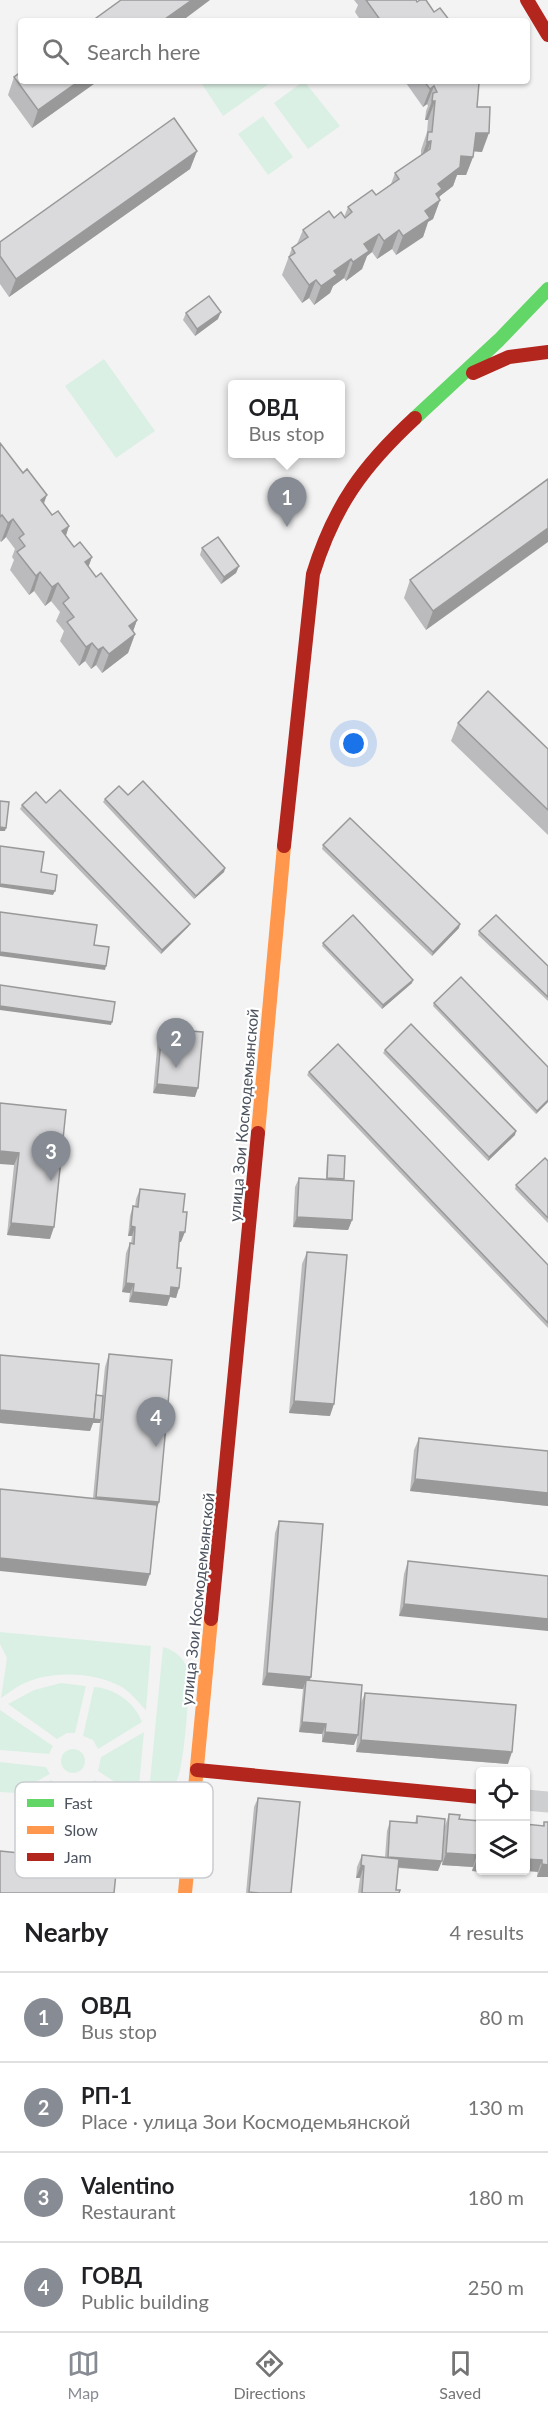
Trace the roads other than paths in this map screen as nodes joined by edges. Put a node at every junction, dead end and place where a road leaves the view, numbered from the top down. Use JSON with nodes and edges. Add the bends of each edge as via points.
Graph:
{"nodes":[{"id":1,"x":527,"y":0,"type":"edge"},
{"id":2,"x":548,"y":35,"type":"edge"},
{"id":3,"x":548,"y":288,"type":"edge"},
{"id":4,"x":548,"y":352,"type":"edge"},
{"id":5,"x":447,"y":388,"type":"junction"},
{"id":6,"x":197,"y":1770,"type":"junction"},
{"id":7,"x":196,"y":1782,"type":"edge"},
{"id":8,"x":476,"y":1797,"type":"edge"},
{"id":9,"x":530,"y":1801,"type":"edge"},
{"id":10,"x":548,"y":1803,"type":"edge"},
{"id":11,"x":186,"y":1878,"type":"edge"},
{"id":12,"x":185,"y":1893,"type":"edge"}],
"edges":[{"from":1,"to":2,"type":"street"},
{"from":3,"to":5,"type":"street"},
{"from":4,"to":5,"type":"street","via":[[509,358],[481,368]]},
{"from":5,"to":6,"type":"street","name":"улица Зои Космодемьянской","via":[[410,421],[353,483],[328,525],[313,574],[291,768]]},
{"from":6,"to":7,"type":"street","name":"улица Зои Космодемьянской"},
{"from":6,"to":8,"type":"street"},
{"from":9,"to":10,"type":"street"},
{"from":11,"to":12,"type":"street","name":"улица Зои Космодемьянской"}]}
